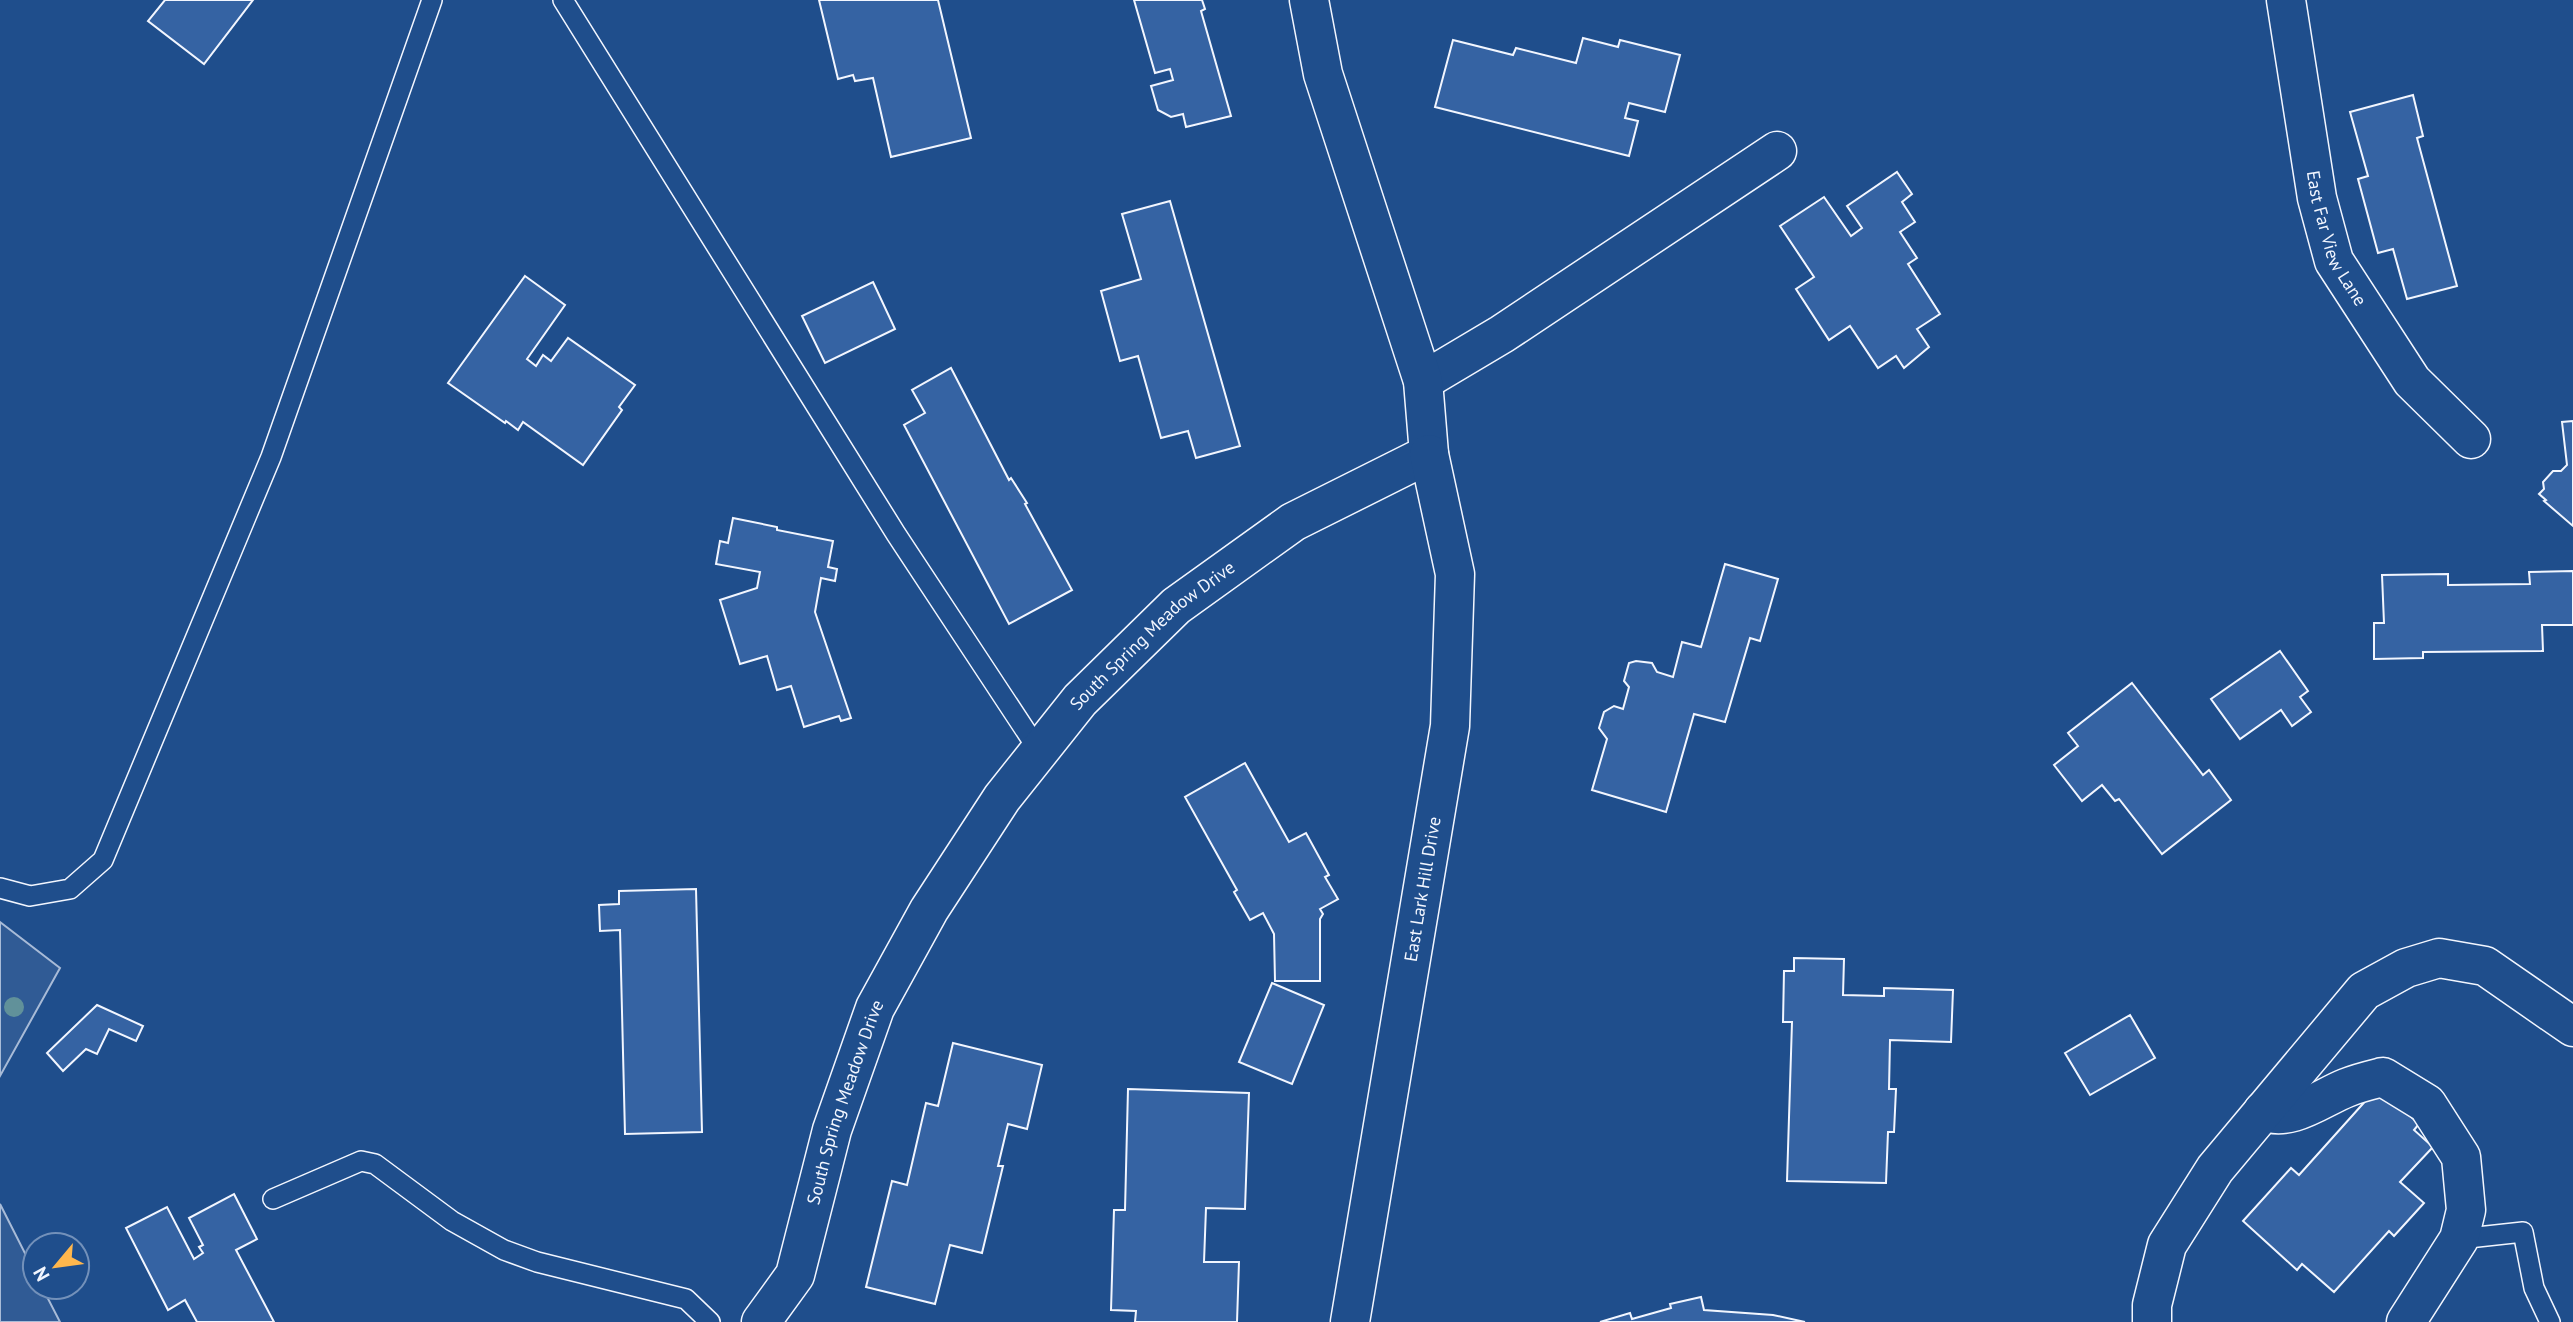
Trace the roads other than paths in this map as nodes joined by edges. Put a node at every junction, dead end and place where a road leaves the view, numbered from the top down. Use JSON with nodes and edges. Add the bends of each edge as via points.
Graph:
{"nodes":[{"id":1,"x":432,"y":0,"type":"edge"},
{"id":2,"x":563,"y":0,"type":"edge"},
{"id":3,"x":1309,"y":0,"type":"edge"},
{"id":4,"x":2286,"y":0,"type":"edge"},
{"id":5,"x":1777,"y":151,"type":"dead end"},
{"id":6,"x":1423,"y":381,"type":"junction"},
{"id":7,"x":2471,"y":439,"type":"dead end"},
{"id":8,"x":1429,"y":454,"type":"junction"},
{"id":9,"x":1039,"y":751,"type":"junction"},
{"id":10,"x":0,"y":888,"type":"edge"},
{"id":11,"x":2573,"y":1027,"type":"edge"},
{"id":12,"x":2263,"y":1111,"type":"junction"},
{"id":13,"x":273,"y":1199,"type":"dead end"},
{"id":14,"x":2459,"y":1239,"type":"junction"},
{"id":15,"x":710,"y":1322,"type":"edge"},
{"id":16,"x":761,"y":1322,"type":"edge"},
{"id":17,"x":1350,"y":1322,"type":"edge"},
{"id":18,"x":2152,"y":1322,"type":"edge"},
{"id":19,"x":2406,"y":1322,"type":"edge"},
{"id":20,"x":2550,"y":1322,"type":"edge"}],
"edges":[{"from":1,"to":10,"type":"lane","via":[[271,457],[103,860],[70,889],[30,896]]},
{"from":2,"to":9,"type":"lane","via":[[896,534]]},
{"from":3,"to":6,"type":"street","via":[[1323,74]]},
{"from":4,"to":7,"type":"street","name":"East Far View Lane","via":[[2317,198],[2334,261],[2412,381]]},
{"from":5,"to":6,"type":"street","via":[[1502,334]]},
{"from":6,"to":8,"type":"street"},
{"from":8,"to":9,"type":"street","name":"South Spring Meadow Drive","via":[[1293,522],[1175,606],[1080,700]]},
{"from":8,"to":17,"type":"street","name":"East Lark Hill Drive","via":[[1455,574],[1450,726]]},
{"from":9,"to":16,"type":"street","name":"South Spring Meadow Drive","via":[[929,911],[874,1008],[832,1130],[795,1275]]},
{"from":11,"to":12,"type":"street","via":[[2485,966],[2439,958],[2406,968],[2364,991]]},
{"from":12,"to":14,"type":"street","via":[[2295,1112],[2347,1087],[2383,1077],[2427,1104],[2461,1157],[2466,1210]]},
{"from":12,"to":18,"type":"street","via":[[2215,1169],[2168,1245]]},
{"from":13,"to":15,"type":"lane","via":[[361,1161],[375,1164],[452,1221],[504,1250],[686,1299]]},
{"from":14,"to":19,"type":"street"},
{"from":14,"to":20,"type":"lane","via":[[2523,1232],[2534,1287]]}]}
